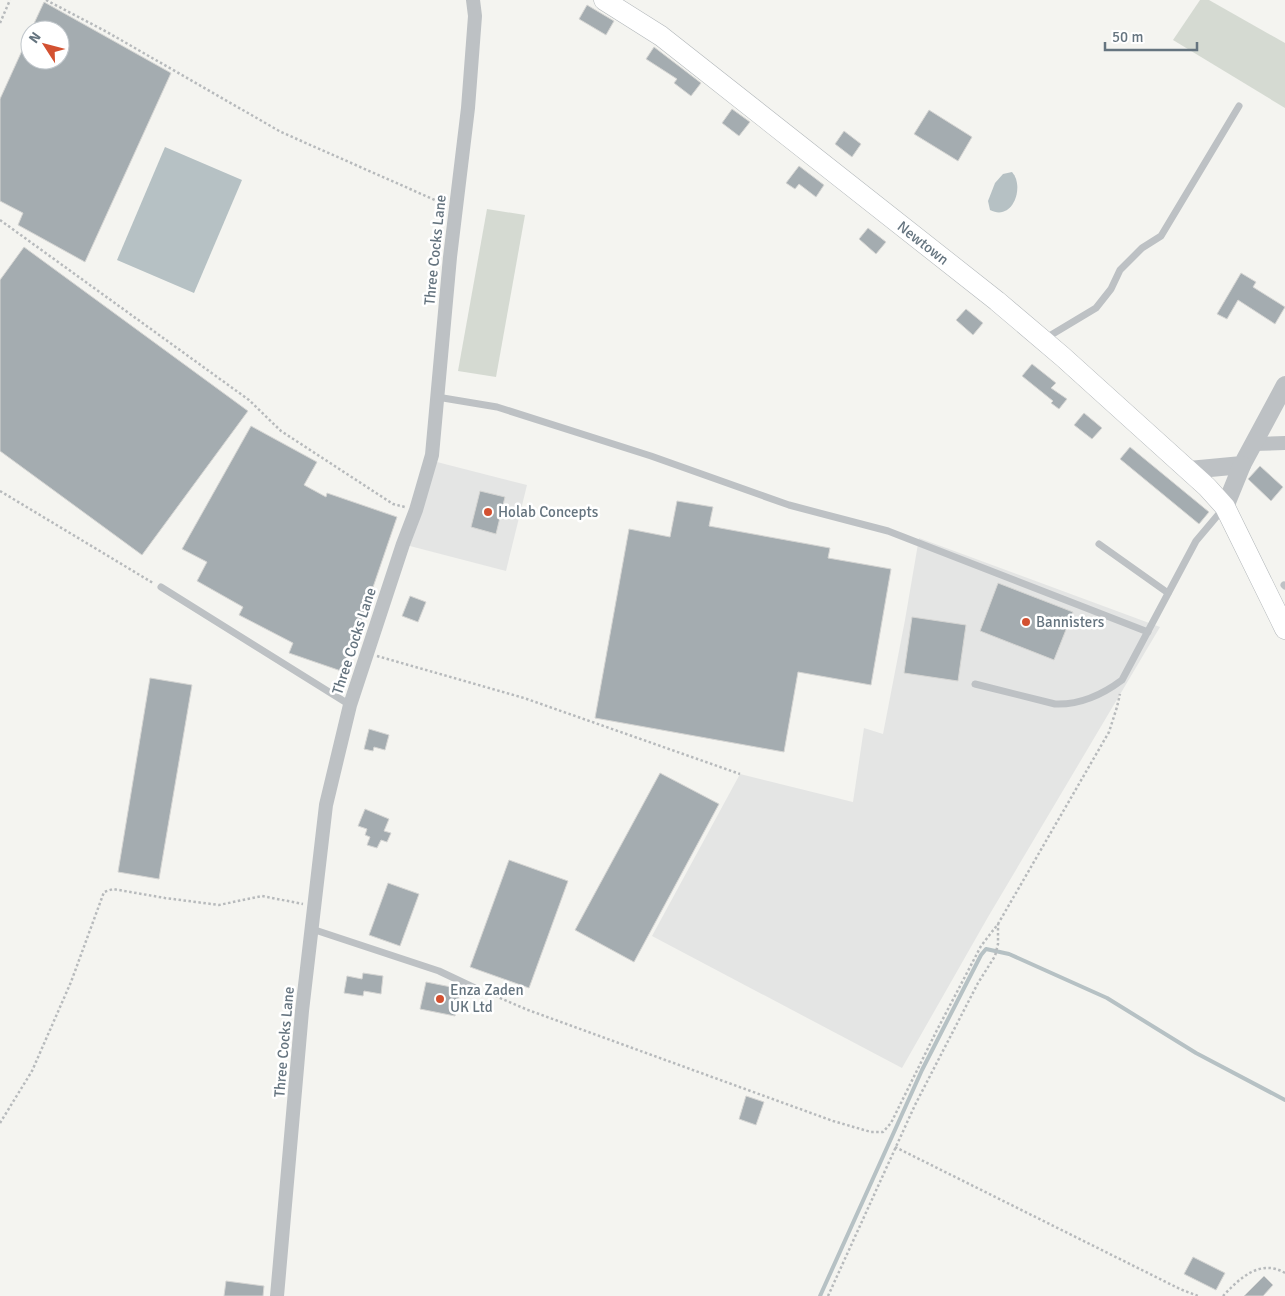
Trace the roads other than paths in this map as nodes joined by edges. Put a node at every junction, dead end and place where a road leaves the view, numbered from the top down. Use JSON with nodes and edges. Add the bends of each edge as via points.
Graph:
{"nodes":[{"id":1,"x":473,"y":0,"type":"edge"},
{"id":2,"x":604,"y":0,"type":"edge"},
{"id":3,"x":1239,"y":106,"type":"dead end"},
{"id":4,"x":1043,"y":340,"type":"junction"},
{"id":5,"x":1285,"y":385,"type":"edge"},
{"id":6,"x":437,"y":397,"type":"junction"},
{"id":7,"x":1285,"y":443,"type":"edge"},
{"id":8,"x":1253,"y":444,"type":"junction"},
{"id":9,"x":1242,"y":465,"type":"junction"},
{"id":10,"x":1189,"y":470,"type":"junction"},
{"id":11,"x":1225,"y":507,"type":"junction"},
{"id":12,"x":1099,"y":544,"type":"dead end"},
{"id":13,"x":161,"y":588,"type":"road end"},
{"id":14,"x":1168,"y":593,"type":"junction"},
{"id":15,"x":1285,"y":629,"type":"edge"},
{"id":16,"x":1148,"y":632,"type":"junction"},
{"id":17,"x":975,"y":684,"type":"dead end"},
{"id":18,"x":350,"y":705,"type":"junction"},
{"id":19,"x":312,"y":929,"type":"junction"},
{"id":20,"x":477,"y":989,"type":"road end"},
{"id":21,"x":277,"y":1296,"type":"edge"}],
"edges":[{"from":1,"to":6,"type":"street","name":"Three Cocks Lane","via":[[475,16],[468,108]]},
{"from":2,"to":4,"type":"main road","name":"Newtown","via":[[660,36]]},
{"from":3,"to":4,"type":"lane","via":[[1161,236],[1142,248],[1120,270],[1111,289],[1096,308]]},
{"from":4,"to":10,"type":"main road","name":"Newtown"},
{"from":5,"to":8,"type":"street"},
{"from":6,"to":16,"type":"lane","via":[[497,407],[651,456],[789,505],[888,531]]},
{"from":6,"to":18,"type":"street","name":"Three Cocks Lane","via":[[432,455]]},
{"from":7,"to":8,"type":"street"},
{"from":8,"to":9,"type":"street"},
{"from":9,"to":10,"type":"street"},
{"from":9,"to":11,"type":"street"},
{"from":10,"to":11,"type":"main road","name":"Newtown"},
{"from":11,"to":14,"type":"lane","via":[[1196,541]]},
{"from":11,"to":15,"type":"main road","name":"Newtown"},
{"from":12,"to":14,"type":"lane"},
{"from":13,"to":18,"type":"lane"},
{"from":14,"to":16,"type":"lane"},
{"from":16,"to":17,"type":"lane","via":[[1122,680],[1099,694],[1068,704],[1054,704]]},
{"from":18,"to":19,"type":"street","name":"Three Cocks Lane","via":[[326,805]]},
{"from":19,"to":20,"type":"lane","via":[[438,971]]},
{"from":19,"to":21,"type":"street","name":"Three Cocks Lane"}]}
